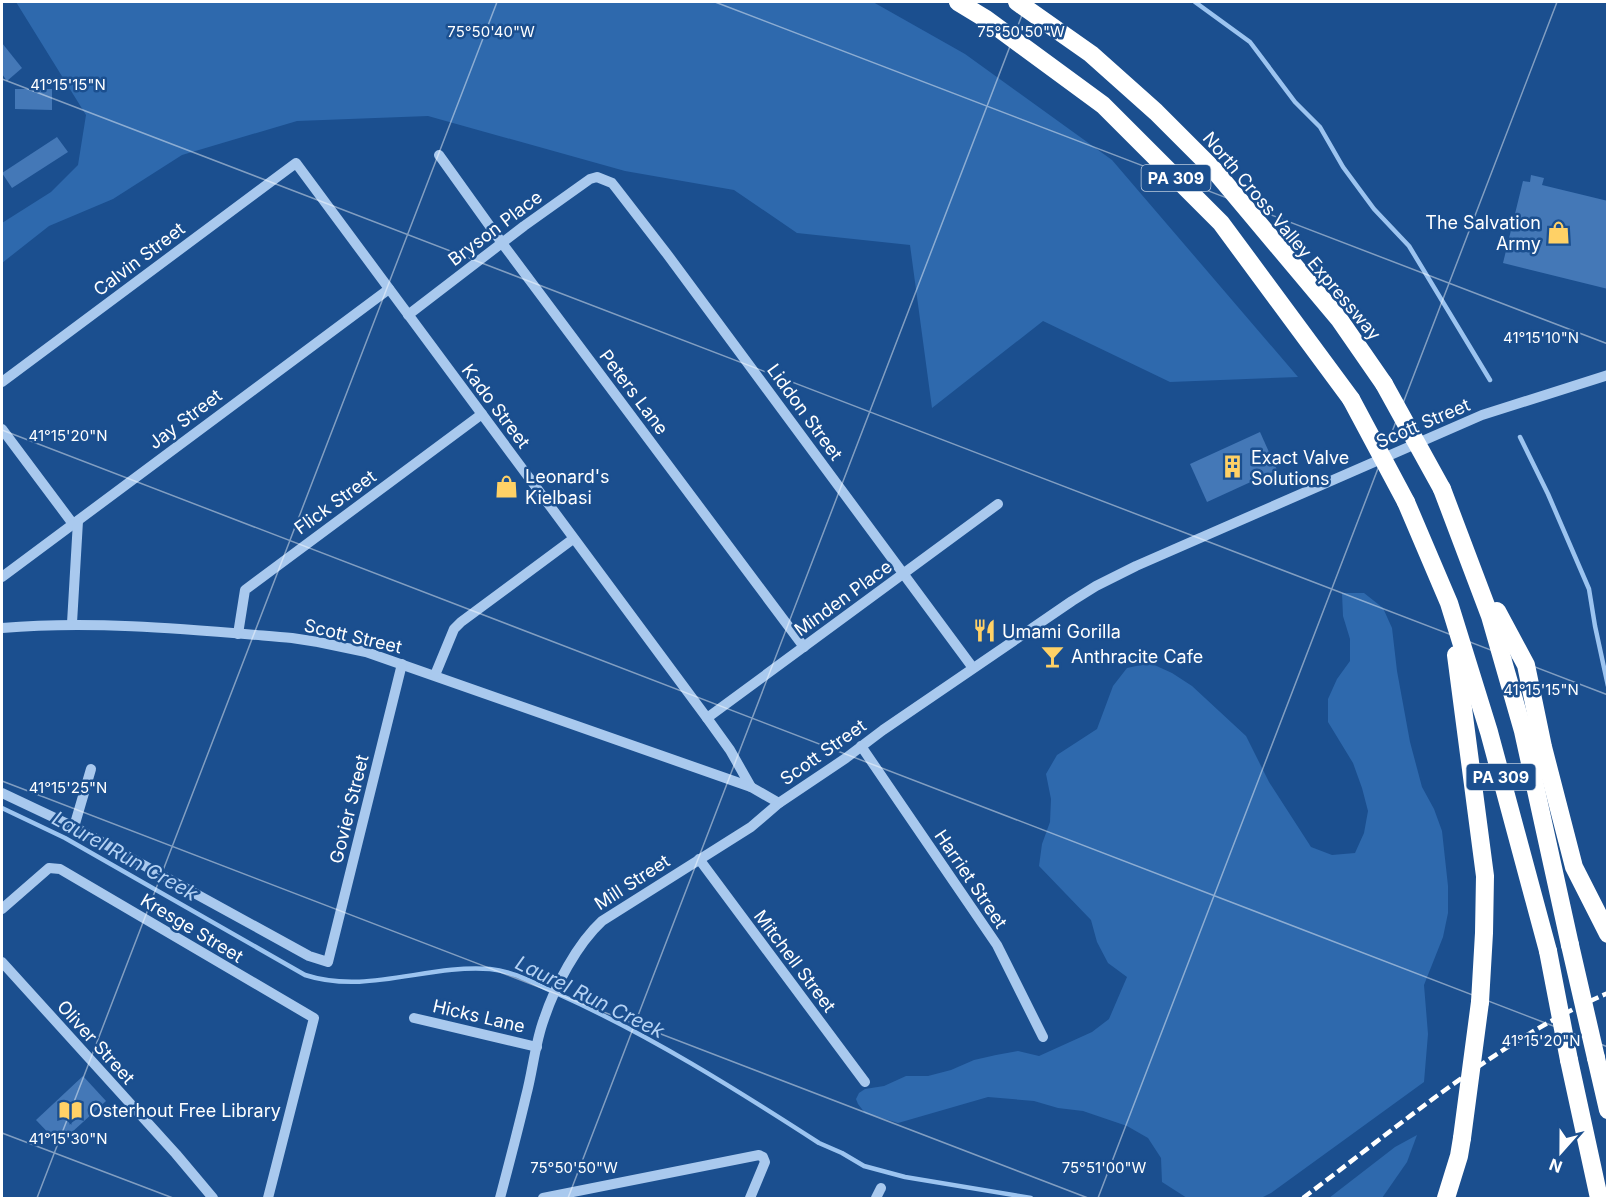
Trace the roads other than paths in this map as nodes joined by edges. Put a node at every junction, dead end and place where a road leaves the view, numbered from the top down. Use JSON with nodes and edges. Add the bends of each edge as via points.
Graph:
{"nodes":[{"id":1,"x":958,"y":2,"type":"edge"},
{"id":2,"x":1017,"y":2,"type":"edge"},
{"id":3,"x":439,"y":155,"type":"dead end"},
{"id":4,"x":296,"y":163,"type":"joint"},
{"id":5,"x":605,"y":180,"type":"joint"},
{"id":6,"x":502,"y":243,"type":"junction"},
{"id":7,"x":389,"y":289,"type":"junction"},
{"id":8,"x":408,"y":315,"type":"junction"},
{"id":9,"x":1608,"y":375,"type":"edge"},
{"id":10,"x":2,"y":382,"type":"edge"},
{"id":11,"x":482,"y":414,"type":"junction"},
{"id":12,"x":2,"y":429,"type":"edge"},
{"id":13,"x":998,"y":504,"type":"dead end"},
{"id":14,"x":75,"y":523,"type":"junction"},
{"id":15,"x":573,"y":539,"type":"junction"},
{"id":16,"x":1471,"y":561,"type":"junction"},
{"id":17,"x":904,"y":574,"type":"junction"},
{"id":18,"x":2,"y":577,"type":"edge"},
{"id":19,"x":1449,"y":603,"type":"junction"},
{"id":20,"x":72,"y":623,"type":"junction"},
{"id":21,"x":2,"y":628,"type":"edge"},
{"id":22,"x":238,"y":634,"type":"junction"},
{"id":23,"x":804,"y":647,"type":"junction"},
{"id":24,"x":402,"y":664,"type":"junction"},
{"id":25,"x":973,"y":668,"type":"junction"},
{"id":26,"x":435,"y":675,"type":"junction"},
{"id":27,"x":707,"y":718,"type":"junction"},
{"id":28,"x":861,"y":746,"type":"junction"},
{"id":29,"x":91,"y":769,"type":"dead end"},
{"id":30,"x":751,"y":787,"type":"junction"},
{"id":31,"x":2,"y":793,"type":"edge"},
{"id":32,"x":779,"y":803,"type":"junction"},
{"id":33,"x":74,"y":827,"type":"junction"},
{"id":34,"x":699,"y":859,"type":"junction"},
{"id":35,"x":2,"y":909,"type":"edge"},
{"id":36,"x":1608,"y":934,"type":"edge"},
{"id":37,"x":2,"y":962,"type":"edge"},
{"id":38,"x":414,"y":1018,"type":"dead end"},
{"id":39,"x":1043,"y":1037,"type":"dead end"},
{"id":40,"x":537,"y":1047,"type":"junction"},
{"id":41,"x":865,"y":1082,"type":"dead end"},
{"id":42,"x":1608,"y":1110,"type":"edge"},
{"id":43,"x":213,"y":1198,"type":"edge"},
{"id":44,"x":268,"y":1198,"type":"edge"},
{"id":45,"x":500,"y":1198,"type":"edge"},
{"id":46,"x":543,"y":1198,"type":"edge"},
{"id":47,"x":750,"y":1198,"type":"edge"},
{"id":48,"x":1446,"y":1198,"type":"edge"},
{"id":49,"x":1599,"y":1198,"type":"edge"}],
"edges":[{"from":1,"to":19,"type":"highway","number":"PA 309","bridge":true,"via":[[1103,105],[1228,233],[1351,399],[1406,502]]},
{"from":2,"to":16,"type":"highway","name":"North Cross Valley Expressway","number":"PA 309","bridge":true,"via":[[1091,54],[1156,112],[1214,170],[1339,319],[1384,384],[1442,489]]},
{"from":3,"to":6,"type":"street","name":"Peters Lane"},
{"from":4,"to":7,"type":"street","name":"Kado Street"},
{"from":4,"to":10,"type":"street","name":"Calvin Street"},
{"from":5,"to":6,"type":"street","name":"Bryson Place","via":[[590,178]]},
{"from":5,"to":17,"type":"street","name":"Liddon Street","via":[[668,254]]},
{"from":6,"to":8,"type":"street","name":"Bryson Place"},
{"from":6,"to":23,"type":"street","name":"Peters Lane"},
{"from":7,"to":8,"type":"street","name":"Kado Street"},
{"from":7,"to":14,"type":"street","name":"Jay Street"},
{"from":8,"to":11,"type":"street","name":"Kado Street"},
{"from":9,"to":25,"type":"street","name":"Scott Street","via":[[1482,416],[1136,566],[1072,601]]},
{"from":11,"to":15,"type":"street","name":"Kado Street"},
{"from":11,"to":22,"type":"street","name":"Flick Street","via":[[245,590]]},
{"from":12,"to":14,"type":"street"},
{"from":13,"to":17,"type":"street","name":"Minden Place"},
{"from":14,"to":18,"type":"street","name":"Jay Street"},
{"from":14,"to":20,"type":"street"},
{"from":15,"to":26,"type":"street","via":[[461,622],[454,629]]},
{"from":15,"to":27,"type":"street","name":"Kado Street"},
{"from":16,"to":36,"type":"highway","via":[[1526,665],[1574,867]]},
{"from":16,"to":42,"type":"highway","name":"North Cross Valley Expressway","number":"PA 309","bridge":true,"via":[[1523,731]]},
{"from":17,"to":23,"type":"street","name":"Minden Place"},
{"from":17,"to":25,"type":"street","name":"Liddon Street"},
{"from":19,"to":48,"type":"highway","bridge":true,"via":[[1485,876],[1480,1002],[1459,1156]]},
{"from":19,"to":49,"type":"highway","number":"PA 309","bridge":true,"via":[[1489,732],[1548,951]]},
{"from":20,"to":21,"type":"street","name":"Scott Street"},
{"from":20,"to":22,"type":"street","name":"Scott Street"},
{"from":22,"to":24,"type":"street","name":"Scott Street","via":[[318,642]]},
{"from":23,"to":27,"type":"street","name":"Minden Place"},
{"from":24,"to":26,"type":"street","name":"Scott Street"},
{"from":24,"to":33,"type":"street","name":"Govier Street","via":[[328,962],[309,956]]},
{"from":25,"to":28,"type":"street","name":"Scott Street"},
{"from":26,"to":30,"type":"street","name":"Scott Street"},
{"from":27,"to":30,"type":"street","name":"Kado Street"},
{"from":28,"to":32,"type":"street","name":"Scott Street"},
{"from":28,"to":39,"type":"street","name":"Harriet Street","via":[[996,945]]},
{"from":29,"to":33,"type":"street"},
{"from":30,"to":32,"type":"street","name":"Scott Street"},
{"from":31,"to":33,"type":"street"},
{"from":32,"to":34,"type":"street","name":"Mill Street","via":[[751,827]]},
{"from":34,"to":40,"type":"street","name":"Mill Street","via":[[589,933],[549,1006]]},
{"from":34,"to":41,"type":"street","name":"Mitchell Street"},
{"from":35,"to":44,"type":"street","name":"Kresge Street","via":[[40,874],[53,867],[60,869],[314,1018]]},
{"from":37,"to":43,"type":"street","name":"Oliver Street"},
{"from":38,"to":40,"type":"street","name":"Hicks Lane"},
{"from":40,"to":45,"type":"street","name":"Mill Street"},
{"from":46,"to":47,"type":"street","via":[[759,1155],[765,1162]]}]}
